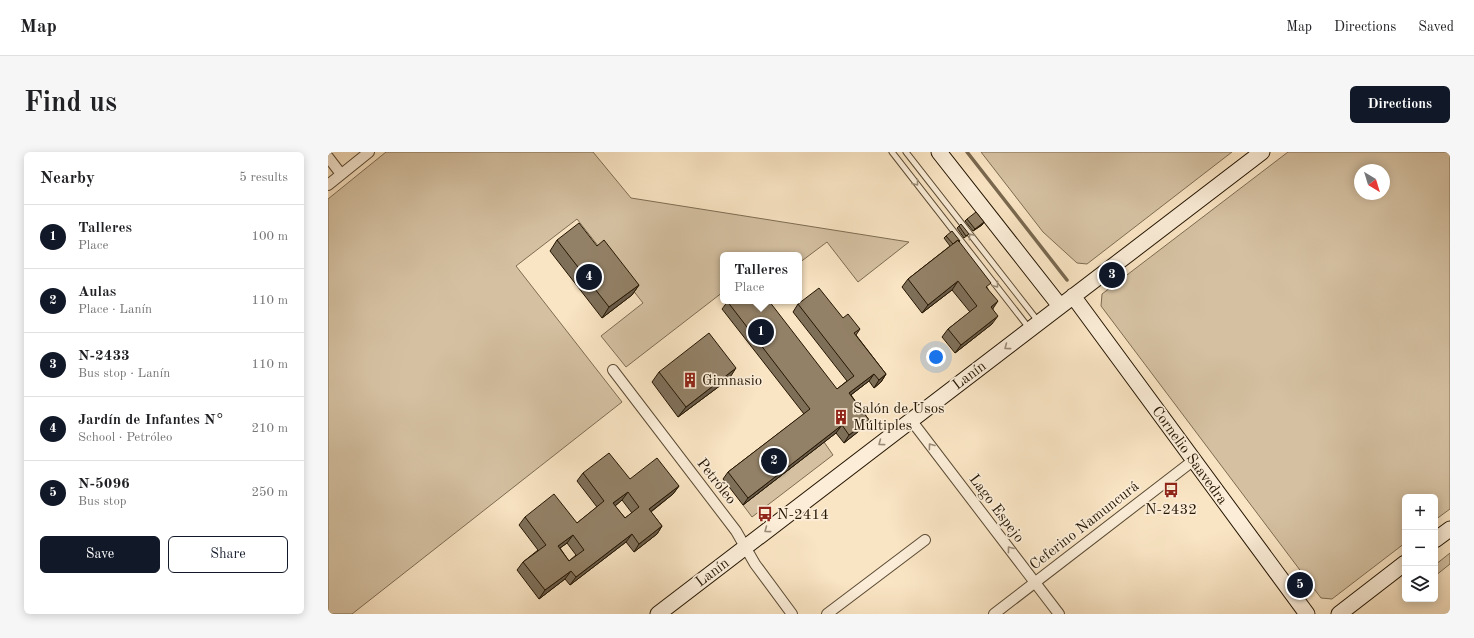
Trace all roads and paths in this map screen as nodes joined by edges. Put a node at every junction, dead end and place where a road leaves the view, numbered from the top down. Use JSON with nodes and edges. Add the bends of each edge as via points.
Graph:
{"nodes":[{"id":1,"x":368,"y":152,"type":"edge"},
{"id":2,"x":892,"y":152,"type":"edge"},
{"id":3,"x":906,"y":152,"type":"edge"},
{"id":4,"x":939,"y":152,"type":"edge"},
{"id":5,"x":1262,"y":152,"type":"edge"},
{"id":6,"x":328,"y":157,"type":"edge"},
{"id":7,"x":342,"y":174,"type":"junction"},
{"id":8,"x":328,"y":184,"type":"edge"},
{"id":9,"x":1073,"y":296,"type":"junction"},
{"id":10,"x":1060,"y":306,"type":"junction"},
{"id":11,"x":1034,"y":326,"type":"junction"},
{"id":12,"x":613,"y":370,"type":"dead end"},
{"id":13,"x":911,"y":420,"type":"junction"},
{"id":14,"x":1194,"y":460,"type":"junction"},
{"id":15,"x":1450,"y":529,"type":"edge"},
{"id":16,"x":1438,"y":538,"type":"edge"},
{"id":17,"x":925,"y":540,"type":"dead end"},
{"id":18,"x":745,"y":547,"type":"junction"},
{"id":19,"x":1402,"y":566,"type":"edge"},
{"id":20,"x":1035,"y":582,"type":"junction"},
{"id":21,"x":658,"y":614,"type":"edge"},
{"id":22,"x":792,"y":614,"type":"edge"},
{"id":23,"x":827,"y":614,"type":"edge"},
{"id":24,"x":994,"y":614,"type":"edge"},
{"id":25,"x":1059,"y":614,"type":"edge"},
{"id":26,"x":1307,"y":614,"type":"edge"},
{"id":27,"x":1339,"y":614,"type":"edge"}],
"edges":[{"from":1,"to":7,"type":"street"},
{"from":2,"to":11,"type":"lane","one_way":true},
{"from":11,"to":3,"type":"lane","one_way":true},
{"from":4,"to":10,"type":"main road"},
{"from":5,"to":9,"type":"main road","name":"Lanín"},
{"from":6,"to":7,"type":"street"},
{"from":7,"to":8,"type":"street"},
{"from":9,"to":10,"type":"main road","name":"Lanín"},
{"from":9,"to":14,"type":"main road","name":"Cornelio Saavedra"},
{"from":10,"to":11,"type":"main road","name":"Lanín"},
{"from":11,"to":13,"type":"main road","name":"Lanín","one_way":true},
{"from":12,"to":18,"type":"street","name":"Petróleo","via":[[736,531]]},
{"from":13,"to":18,"type":"main road","name":"Lanín","one_way":true},
{"from":20,"to":13,"type":"street","name":"Lago Espejo","one_way":true},
{"from":14,"to":20,"type":"street","name":"Ceferino Namuncurá"},
{"from":14,"to":26,"type":"main road","name":"Cornelio Saavedra"},
{"from":15,"to":16,"type":"main road"},
{"from":17,"to":23,"type":"street"},
{"from":18,"to":21,"type":"main road","name":"Lanín"},
{"from":18,"to":22,"type":"street","name":"Petróleo"},
{"from":19,"to":27,"type":"main road"},
{"from":20,"to":24,"type":"street","name":"Ceferino Namuncurá"},
{"from":20,"to":25,"type":"street","name":"Lago Espejo"}]}
